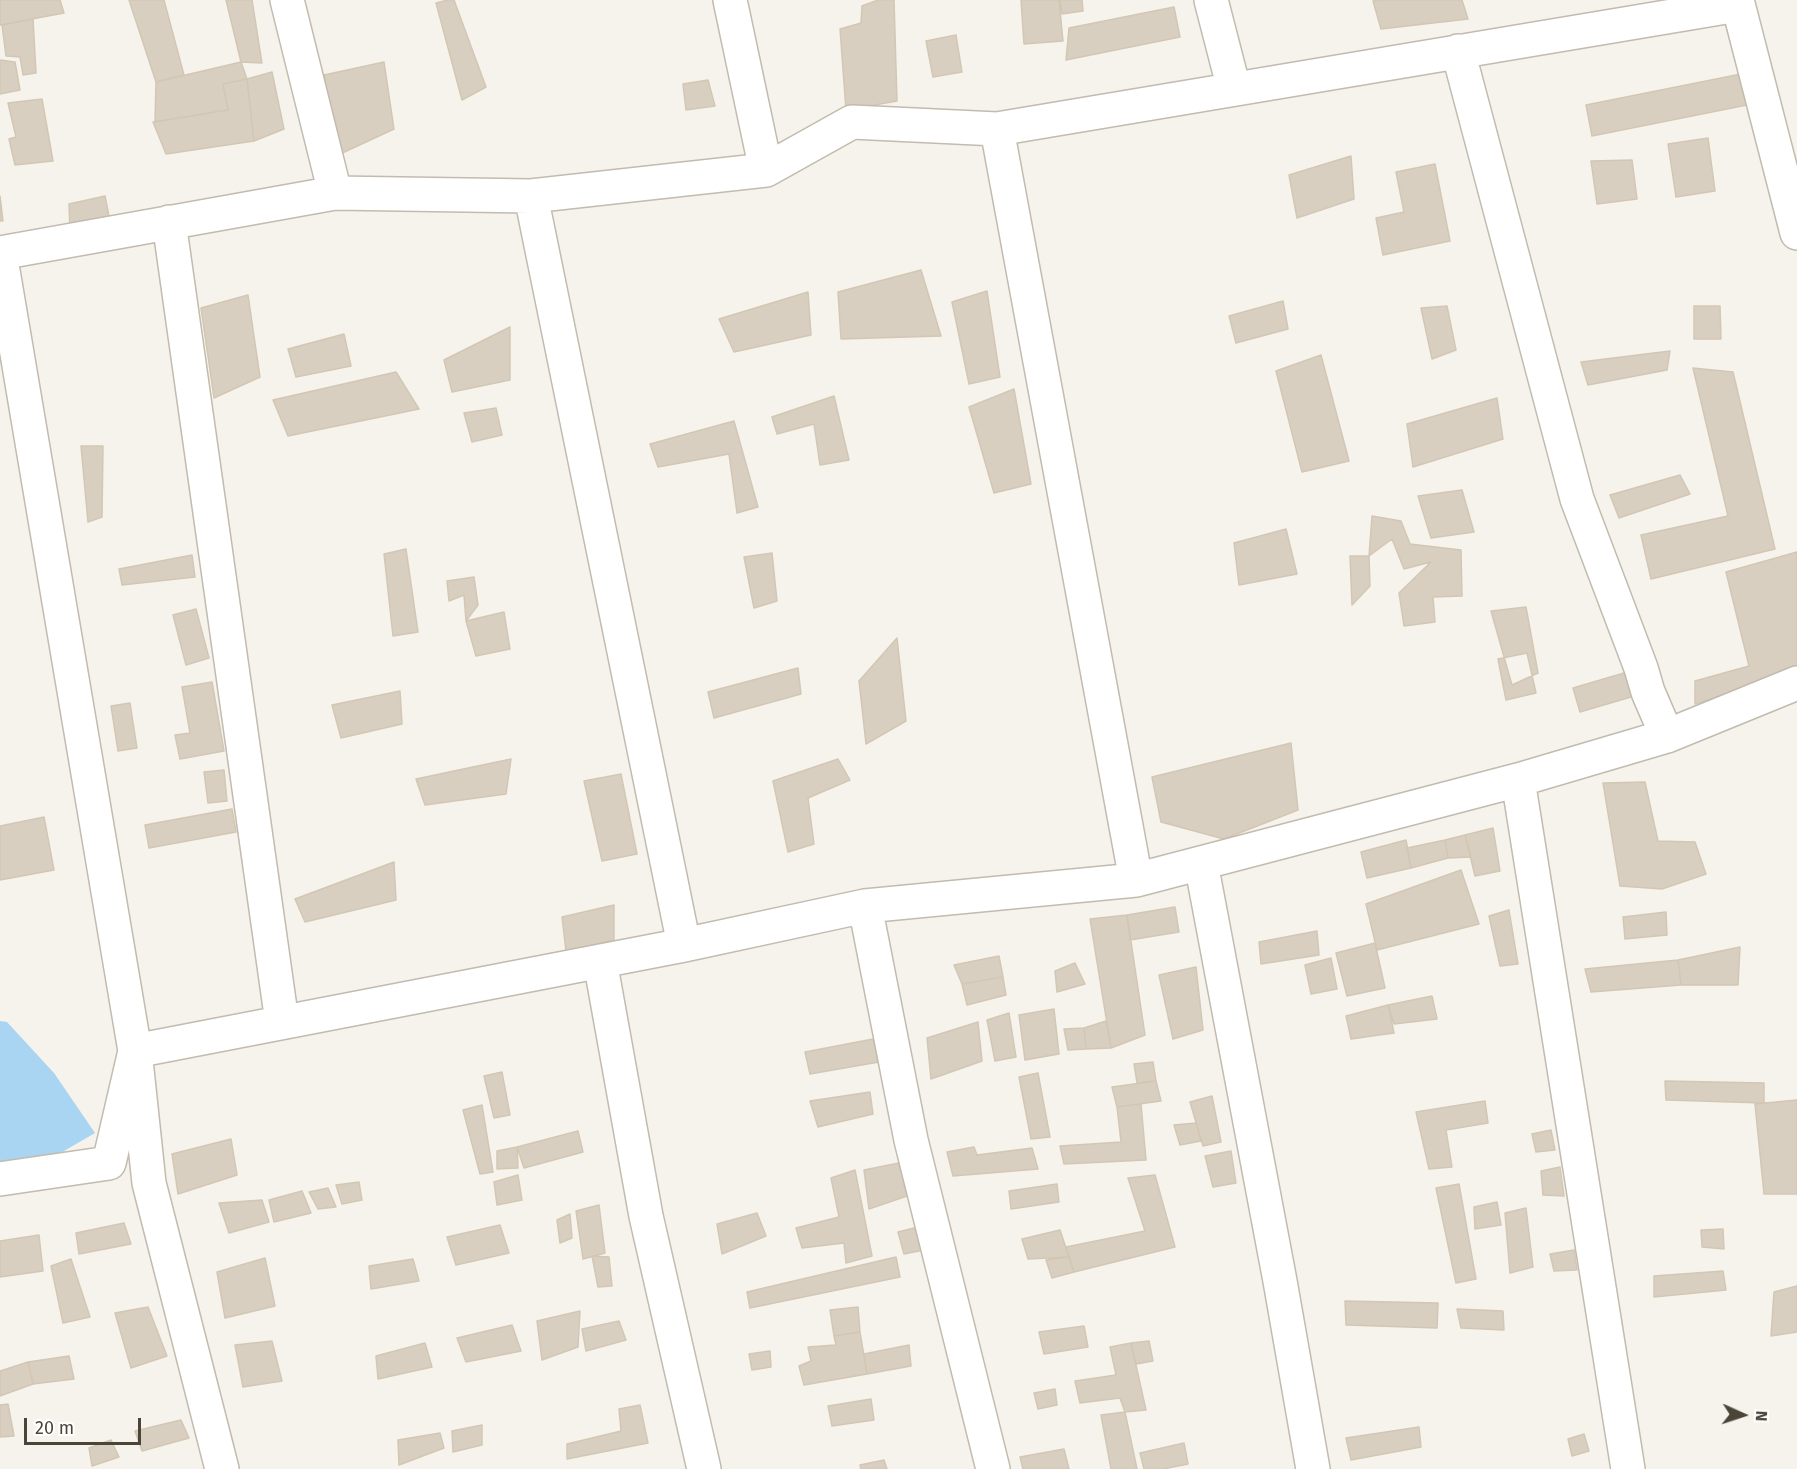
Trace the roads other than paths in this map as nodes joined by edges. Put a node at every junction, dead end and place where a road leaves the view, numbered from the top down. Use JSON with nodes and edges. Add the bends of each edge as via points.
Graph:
{"nodes":[{"id":1,"x":287,"y":0,"type":"edge"},
{"id":2,"x":730,"y":0,"type":"edge"},
{"id":3,"x":1211,"y":0,"type":"edge"},
{"id":4,"x":1738,"y":3,"type":"edge"},
{"id":5,"x":1458,"y":51,"type":"junction"},
{"id":6,"x":1234,"y":89,"type":"junction"},
{"id":7,"x":997,"y":129,"type":"junction"},
{"id":8,"x":766,"y":170,"type":"junction"},
{"id":9,"x":335,"y":193,"type":"junction"},
{"id":10,"x":531,"y":196,"type":"junction"},
{"id":11,"x":169,"y":222,"type":"junction"},
{"id":12,"x":1797,"y":233,"type":"edge"},
{"id":13,"x":0,"y":253,"type":"edge"},
{"id":14,"x":1797,"y":684,"type":"edge"},
{"id":15,"x":1667,"y":736,"type":"junction"},
{"id":16,"x":1518,"y":780,"type":"junction"},
{"id":17,"x":1201,"y":863,"type":"junction"},
{"id":18,"x":1136,"y":880,"type":"junction"},
{"id":19,"x":865,"y":906,"type":"junction"},
{"id":20,"x":684,"y":945,"type":"junction"},
{"id":21,"x":600,"y":962,"type":"junction"},
{"id":22,"x":282,"y":1022,"type":"junction"},
{"id":23,"x":135,"y":1051,"type":"junction"},
{"id":24,"x":0,"y":1179,"type":"edge"},
{"id":25,"x":222,"y":1469,"type":"edge"},
{"id":26,"x":704,"y":1469,"type":"edge"},
{"id":27,"x":993,"y":1469,"type":"edge"},
{"id":28,"x":1313,"y":1469,"type":"edge"},
{"id":29,"x":1628,"y":1469,"type":"edge"}],
"edges":[{"from":1,"to":9,"type":"street"},
{"from":2,"to":8,"type":"street"},
{"from":3,"to":6,"type":"street"},
{"from":4,"to":5,"type":"street"},
{"from":4,"to":12,"type":"street"},
{"from":5,"to":6,"type":"street"},
{"from":5,"to":15,"type":"street","via":[[1577,499]]},
{"from":6,"to":7,"type":"street"},
{"from":7,"to":8,"type":"street","via":[[852,122]]},
{"from":7,"to":18,"type":"street"},
{"from":8,"to":10,"type":"street"},
{"from":9,"to":10,"type":"street"},
{"from":9,"to":11,"type":"street"},
{"from":10,"to":20,"type":"street"},
{"from":11,"to":13,"type":"street"},
{"from":11,"to":22,"type":"street"},
{"from":13,"to":23,"type":"street"},
{"from":14,"to":15,"type":"street"},
{"from":15,"to":16,"type":"street"},
{"from":16,"to":17,"type":"street"},
{"from":16,"to":29,"type":"street"},
{"from":17,"to":18,"type":"street"},
{"from":17,"to":28,"type":"street"},
{"from":18,"to":19,"type":"street"},
{"from":19,"to":20,"type":"street"},
{"from":19,"to":27,"type":"street","via":[[911,1140]]},
{"from":20,"to":21,"type":"street"},
{"from":21,"to":22,"type":"street"},
{"from":21,"to":26,"type":"street","via":[[646,1216]]},
{"from":22,"to":23,"type":"street"},
{"from":23,"to":24,"type":"street","via":[[109,1163]]},
{"from":23,"to":25,"type":"street","via":[[149,1183]]}]}
